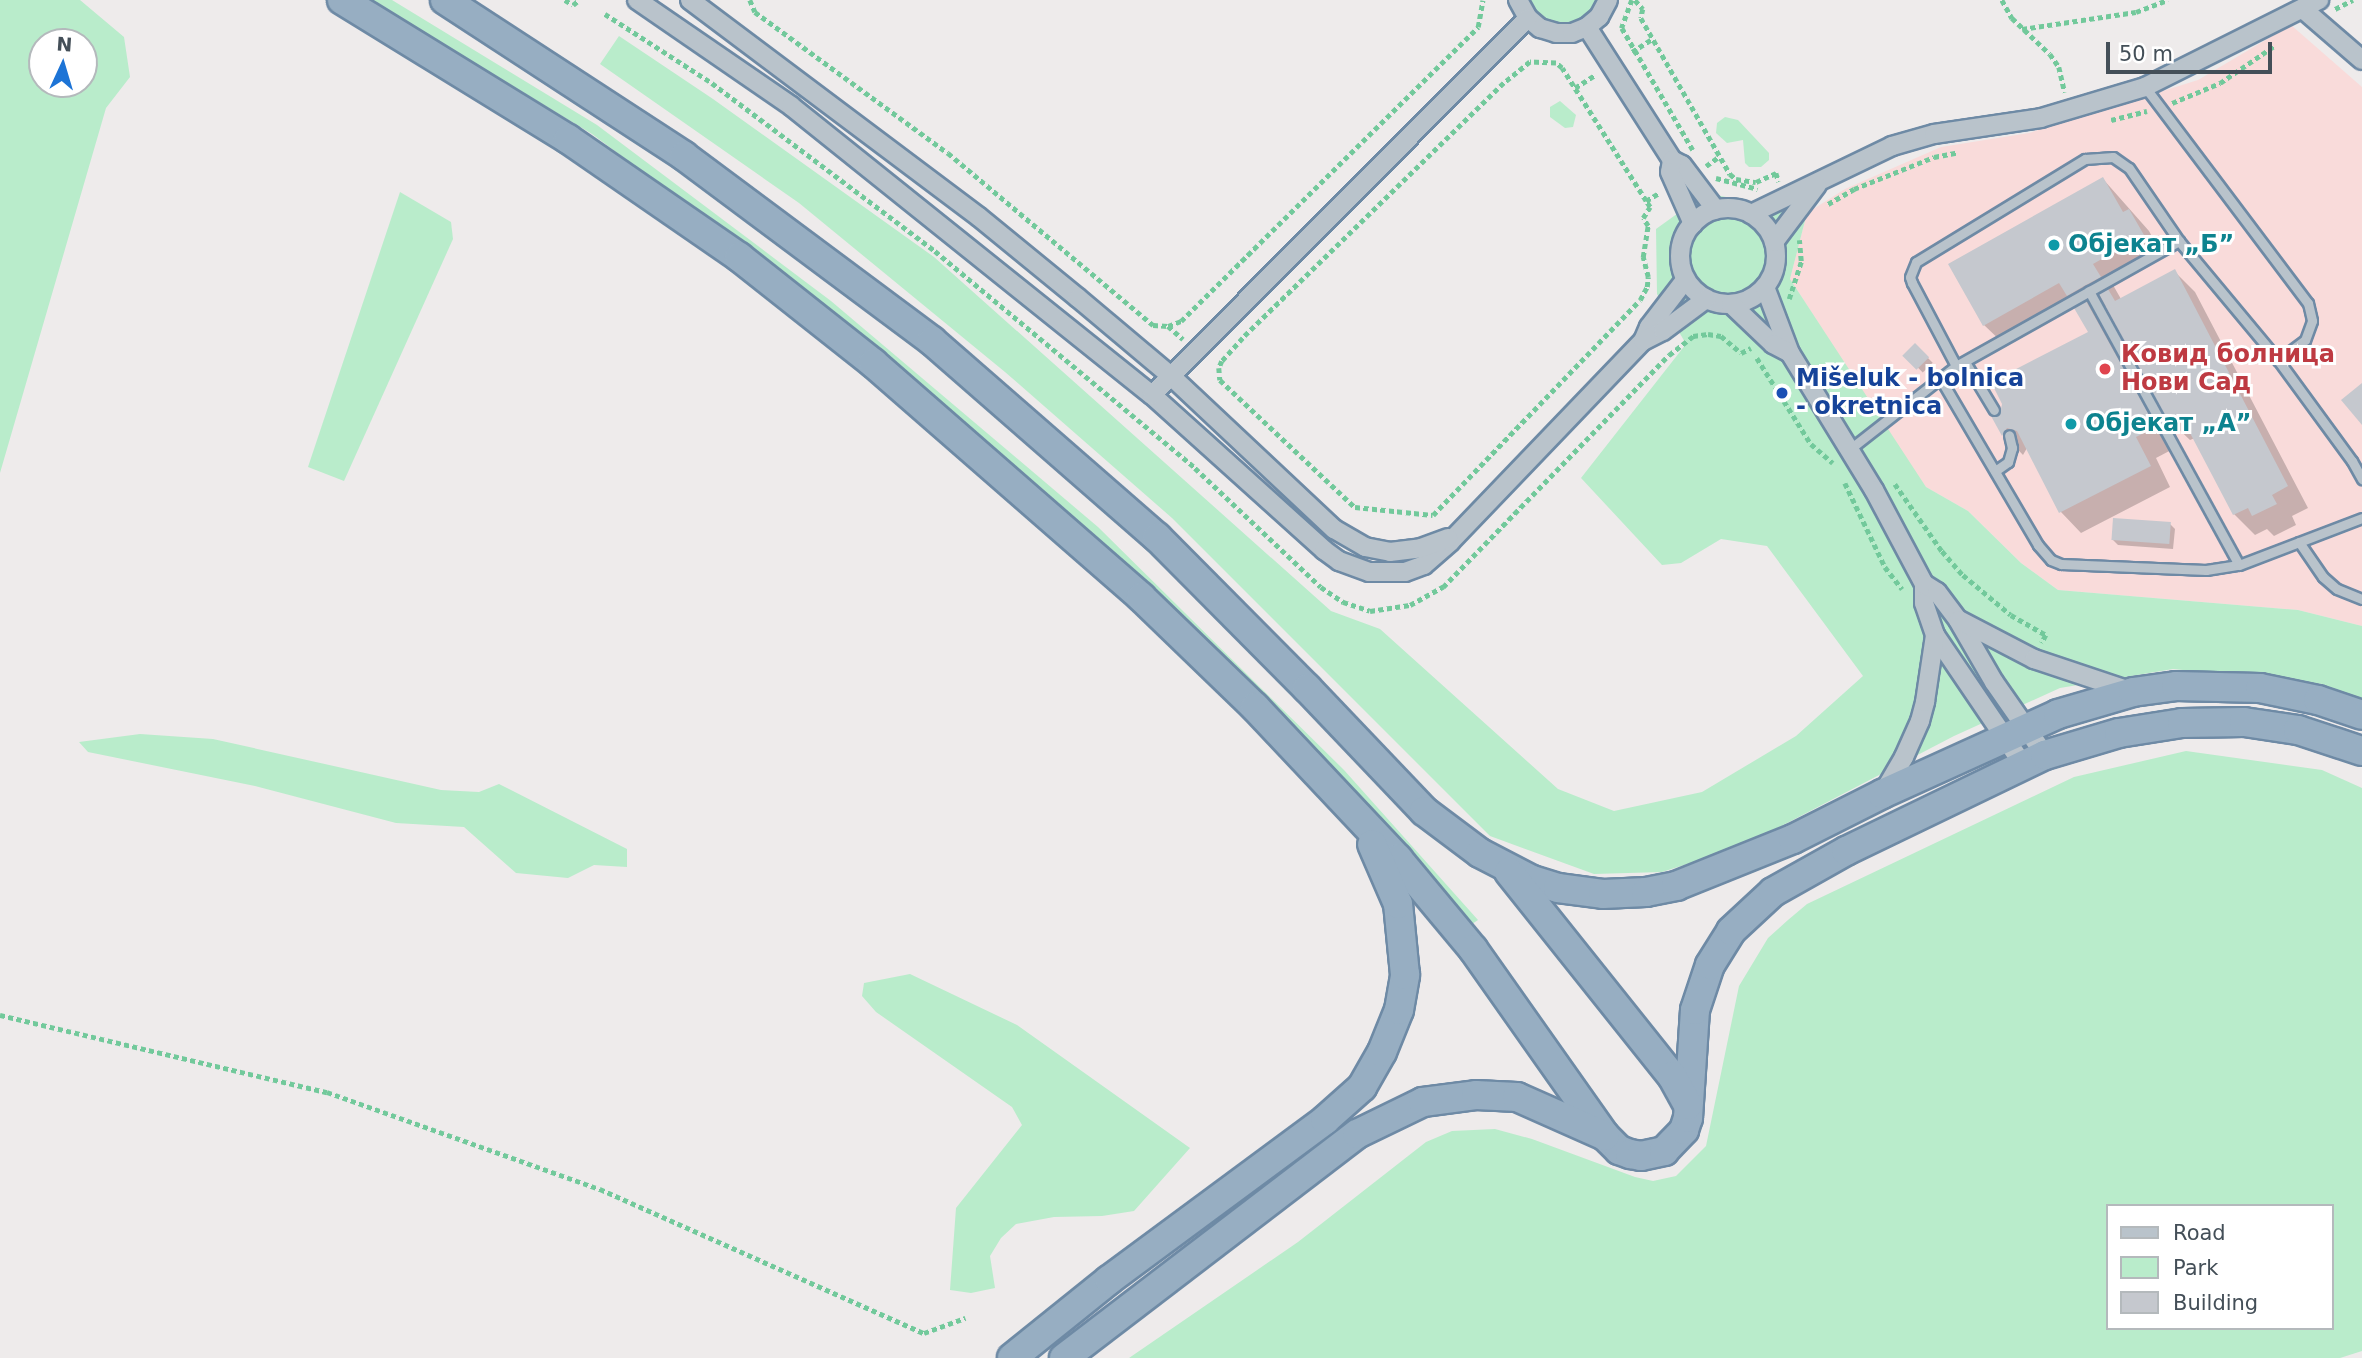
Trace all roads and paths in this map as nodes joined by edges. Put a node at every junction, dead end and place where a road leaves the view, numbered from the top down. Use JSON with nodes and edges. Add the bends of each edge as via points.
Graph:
{"nodes":[{"id":1,"x":342,"y":0,"type":"edge"},
{"id":2,"x":445,"y":0,"type":"edge"},
{"id":3,"x":565,"y":0,"type":"edge"},
{"id":4,"x":579,"y":0,"type":"edge"},
{"id":5,"x":637,"y":0,"type":"edge"},
{"id":6,"x":750,"y":0,"type":"edge"},
{"id":7,"x":1483,"y":0,"type":"edge"},
{"id":8,"x":1518,"y":0,"type":"edge"},
{"id":9,"x":1608,"y":0,"type":"edge"},
{"id":10,"x":1634,"y":0,"type":"edge"},
{"id":11,"x":2002,"y":0,"type":"edge"},
{"id":12,"x":2168,"y":0,"type":"edge"},
{"id":13,"x":2353,"y":0,"type":"edge"},
{"id":14,"x":699,"y":3,"type":"edge"},
{"id":15,"x":2313,"y":9,"type":"edge"},
{"id":16,"x":605,"y":14,"type":"dead end"},
{"id":17,"x":1528,"y":18,"type":"junction"},
{"id":18,"x":1587,"y":27,"type":"junction"},
{"id":19,"x":2022,"y":29,"type":"junction"},
{"id":20,"x":685,"y":31,"type":"junction"},
{"id":21,"x":2283,"y":40,"type":"dead end"},
{"id":22,"x":2362,"y":60,"type":"edge"},
{"id":23,"x":2145,"y":87,"type":"junction"},
{"id":24,"x":2161,"y":107,"type":"junction"},
{"id":25,"x":2068,"y":109,"type":"junction"},
{"id":26,"x":1672,"y":160,"type":"junction"},
{"id":27,"x":1817,"y":185,"type":"junction"},
{"id":28,"x":1783,"y":196,"type":"junction"},
{"id":29,"x":1646,"y":201,"type":"dead end"},
{"id":30,"x":1716,"y":210,"type":"junction"},
{"id":31,"x":1751,"y":214,"type":"junction"},
{"id":32,"x":1643,"y":218,"type":"dead end"},
{"id":33,"x":1693,"y":224,"type":"junction"},
{"id":34,"x":2179,"y":240,"type":"junction"},
{"id":35,"x":1774,"y":242,"type":"junction"},
{"id":36,"x":1685,"y":280,"type":"junction"},
{"id":37,"x":1765,"y":287,"type":"junction"},
{"id":38,"x":2090,"y":291,"type":"junction"},
{"id":39,"x":1706,"y":299,"type":"junction"},
{"id":40,"x":1731,"y":304,"type":"junction"},
{"id":41,"x":1643,"y":341,"type":"junction"},
{"id":42,"x":1790,"y":353,"type":"junction"},
{"id":43,"x":2278,"y":360,"type":"junction"},
{"id":44,"x":1961,"y":364,"type":"junction"},
{"id":45,"x":1171,"y":376,"type":"junction"},
{"id":46,"x":1940,"y":377,"type":"junction"},
{"id":47,"x":1152,"y":395,"type":"junction"},
{"id":48,"x":1994,"y":410,"type":"dead end"},
{"id":49,"x":2009,"y":435,"type":"dead end"},
{"id":50,"x":1850,"y":449,"type":"junction"},
{"id":51,"x":1995,"y":471,"type":"junction"},
{"id":52,"x":2362,"y":479,"type":"edge"},
{"id":53,"x":2362,"y":518,"type":"edge"},
{"id":54,"x":1458,"y":534,"type":"junction"},
{"id":55,"x":2299,"y":542,"type":"junction"},
{"id":56,"x":2239,"y":565,"type":"junction"},
{"id":57,"x":1924,"y":584,"type":"junction"},
{"id":58,"x":1904,"y":593,"type":"dead end"},
{"id":59,"x":2362,"y":599,"type":"edge"},
{"id":60,"x":1958,"y":620,"type":"junction"},
{"id":61,"x":1935,"y":635,"type":"junction"},
{"id":62,"x":2046,"y":635,"type":"dead end"},
{"id":63,"x":2034,"y":659,"type":"junction"},
{"id":64,"x":2133,"y":692,"type":"junction"},
{"id":65,"x":2362,"y":715,"type":"edge"},
{"id":66,"x":2015,"y":732,"type":"junction"},
{"id":67,"x":2362,"y":751,"type":"edge"},
{"id":68,"x":2035,"y":761,"type":"junction"},
{"id":69,"x":1882,"y":794,"type":"junction"},
{"id":70,"x":1352,"y":808,"type":"junction"},
{"id":71,"x":1507,"y":870,"type":"junction"},
{"id":72,"x":0,"y":1014,"type":"edge"},
{"id":73,"x":1688,"y":1105,"type":"junction"},
{"id":74,"x":1605,"y":1136,"type":"junction"},
{"id":75,"x":965,"y":1318,"type":"dead end"},
{"id":76,"x":1012,"y":1358,"type":"edge"},
{"id":77,"x":1064,"y":1358,"type":"edge"}],
"edges":[{"from":1,"to":70,"type":"highway","via":[[650,194],[739,257],[873,363],[1141,597]]},
{"from":2,"to":71,"type":"highway","via":[[684,156],[932,341],[1157,537],[1424,811]]},
{"from":3,"to":4,"type":"path","via":[[573,5]]},
{"from":5,"to":20,"type":"street"},
{"from":6,"to":7,"type":"path","via":[[755,12],[948,153],[1153,325],[1168,327],[1181,321],[1478,27]]},
{"from":8,"to":17,"type":"street"},
{"from":9,"to":18,"type":"street"},
{"from":10,"to":28,"type":"path","via":[[1643,9],[1641,18],[1730,174],[1756,182],[1776,173]]},
{"from":10,"to":28,"type":"path","via":[[1622,28],[1704,167],[1714,178],[1733,185],[1776,189]]},
{"from":11,"to":19,"type":"path"},
{"from":12,"to":19,"type":"path","via":[[2136,12]]},
{"from":13,"to":15,"type":"path"},
{"from":14,"to":20,"type":"street"},
{"from":14,"to":45,"type":"street","via":[[979,217]]},
{"from":15,"to":22,"type":"street"},
{"from":15,"to":23,"type":"street"},
{"from":16,"to":58,"type":"path","via":[[712,83],[936,251],[1195,468],[1321,587],[1343,602],[1382,611],[1410,605],[1443,587],[1669,355],[1693,336],[1708,334],[1732,343],[1741,353],[1751,348],[1811,444],[1839,471],[1885,567]]},
{"from":17,"to":18,"type":"street","via":[[1556,33]]},
{"from":17,"to":45,"type":"street"},
{"from":18,"to":26,"type":"street"},
{"from":19,"to":25,"type":"path","via":[[2038,40],[2059,67]]},
{"from":20,"to":47,"type":"street","via":[[791,106]]},
{"from":21,"to":24,"type":"path","via":[[2220,83]]},
{"from":23,"to":24,"type":"lane"},
{"from":23,"to":25,"type":"street"},
{"from":24,"to":43,"type":"lane","via":[[2308,303],[2312,321],[2305,340]]},
{"from":25,"to":27,"type":"street","via":[[1892,146]]},
{"from":26,"to":30,"type":"street","via":[[1682,165]]},
{"from":26,"to":33,"type":"street","via":[[1670,172]]},
{"from":27,"to":28,"type":"street"},
{"from":27,"to":35,"type":"street"},
{"from":28,"to":31,"type":"street"},
{"from":29,"to":32,"type":"path","via":[[1562,68],[1530,62],[1243,338],[1222,361],[1220,380],[1355,507],[1433,515],[1640,300],[1648,277],[1643,257],[1648,226]]},
{"from":30,"to":31,"type":"street"},
{"from":30,"to":33,"type":"street"},
{"from":31,"to":35,"type":"street"},
{"from":33,"to":36,"type":"street","via":[[1681,247]]},
{"from":34,"to":38,"type":"lane"},
{"from":34,"to":43,"type":"lane"},
{"from":34,"to":44,"type":"lane","via":[[2120,160],[2105,155],[2085,159],[1916,262],[1912,283]]},
{"from":35,"to":37,"type":"street","via":[[1773,273]]},
{"from":36,"to":39,"type":"street"},
{"from":36,"to":41,"type":"street"},
{"from":37,"to":40,"type":"street"},
{"from":37,"to":42,"type":"street"},
{"from":38,"to":44,"type":"lane"},
{"from":38,"to":56,"type":"lane"},
{"from":39,"to":40,"type":"street"},
{"from":39,"to":41,"type":"street"},
{"from":40,"to":42,"type":"street","via":[[1773,344]]},
{"from":41,"to":54,"type":"street"},
{"from":42,"to":50,"type":"street"},
{"from":43,"to":52,"type":"lane"},
{"from":44,"to":46,"type":"lane"},
{"from":44,"to":48,"type":"lane"},
{"from":45,"to":47,"type":"street"},
{"from":45,"to":54,"type":"street","via":[[1335,529],[1365,547],[1390,552],[1421,548]]},
{"from":46,"to":50,"type":"lane"},
{"from":46,"to":51,"type":"lane"},
{"from":47,"to":54,"type":"street","via":[[1339,561],[1370,572],[1405,572],[1424,565]]},
{"from":49,"to":51,"type":"lane","via":[[2008,461]]},
{"from":50,"to":57,"type":"street"},
{"from":51,"to":56,"type":"lane","via":[[2038,545],[2061,564],[2206,570]]},
{"from":53,"to":55,"type":"lane"},
{"from":55,"to":56,"type":"lane"},
{"from":55,"to":59,"type":"lane","via":[[2323,577],[2337,589]]},
{"from":57,"to":60,"type":"street","via":[[1937,592]]},
{"from":57,"to":61,"type":"street","via":[[1924,604]]},
{"from":60,"to":63,"type":"street"},
{"from":60,"to":66,"type":"street"},
{"from":61,"to":66,"type":"street"},
{"from":61,"to":69,"type":"street","via":[[1920,721]]},
{"from":62,"to":63,"type":"path"},
{"from":63,"to":64,"type":"street"},
{"from":64,"to":65,"type":"highway","via":[[2176,686],[2260,688]]},
{"from":64,"to":66,"type":"highway","via":[[2078,706]]},
{"from":66,"to":68,"type":"street"},
{"from":66,"to":69,"type":"highway"},
{"from":67,"to":68,"type":"highway","via":[[2298,730],[2211,722],[2119,733]]},
{"from":68,"to":73,"type":"highway","via":[[1846,851],[1753,907],[1719,947],[1701,985],[1691,1038]]},
{"from":69,"to":71,"type":"highway","via":[[1732,866],[1676,886],[1646,892],[1581,892]]},
{"from":70,"to":74,"type":"highway","via":[[1473,949]]},
{"from":70,"to":76,"type":"highway","via":[[1398,904],[1405,975],[1399,1010],[1362,1087]]},
{"from":71,"to":73,"type":"highway","via":[[1672,1076]]},
{"from":72,"to":75,"type":"path","via":[[327,1092],[600,1189],[925,1333]]},
{"from":73,"to":74,"type":"highway","via":[[1679,1138],[1654,1155],[1619,1150]]},
{"from":74,"to":77,"type":"highway","via":[[1517,1097],[1476,1095],[1423,1102],[1357,1134]]}]}
